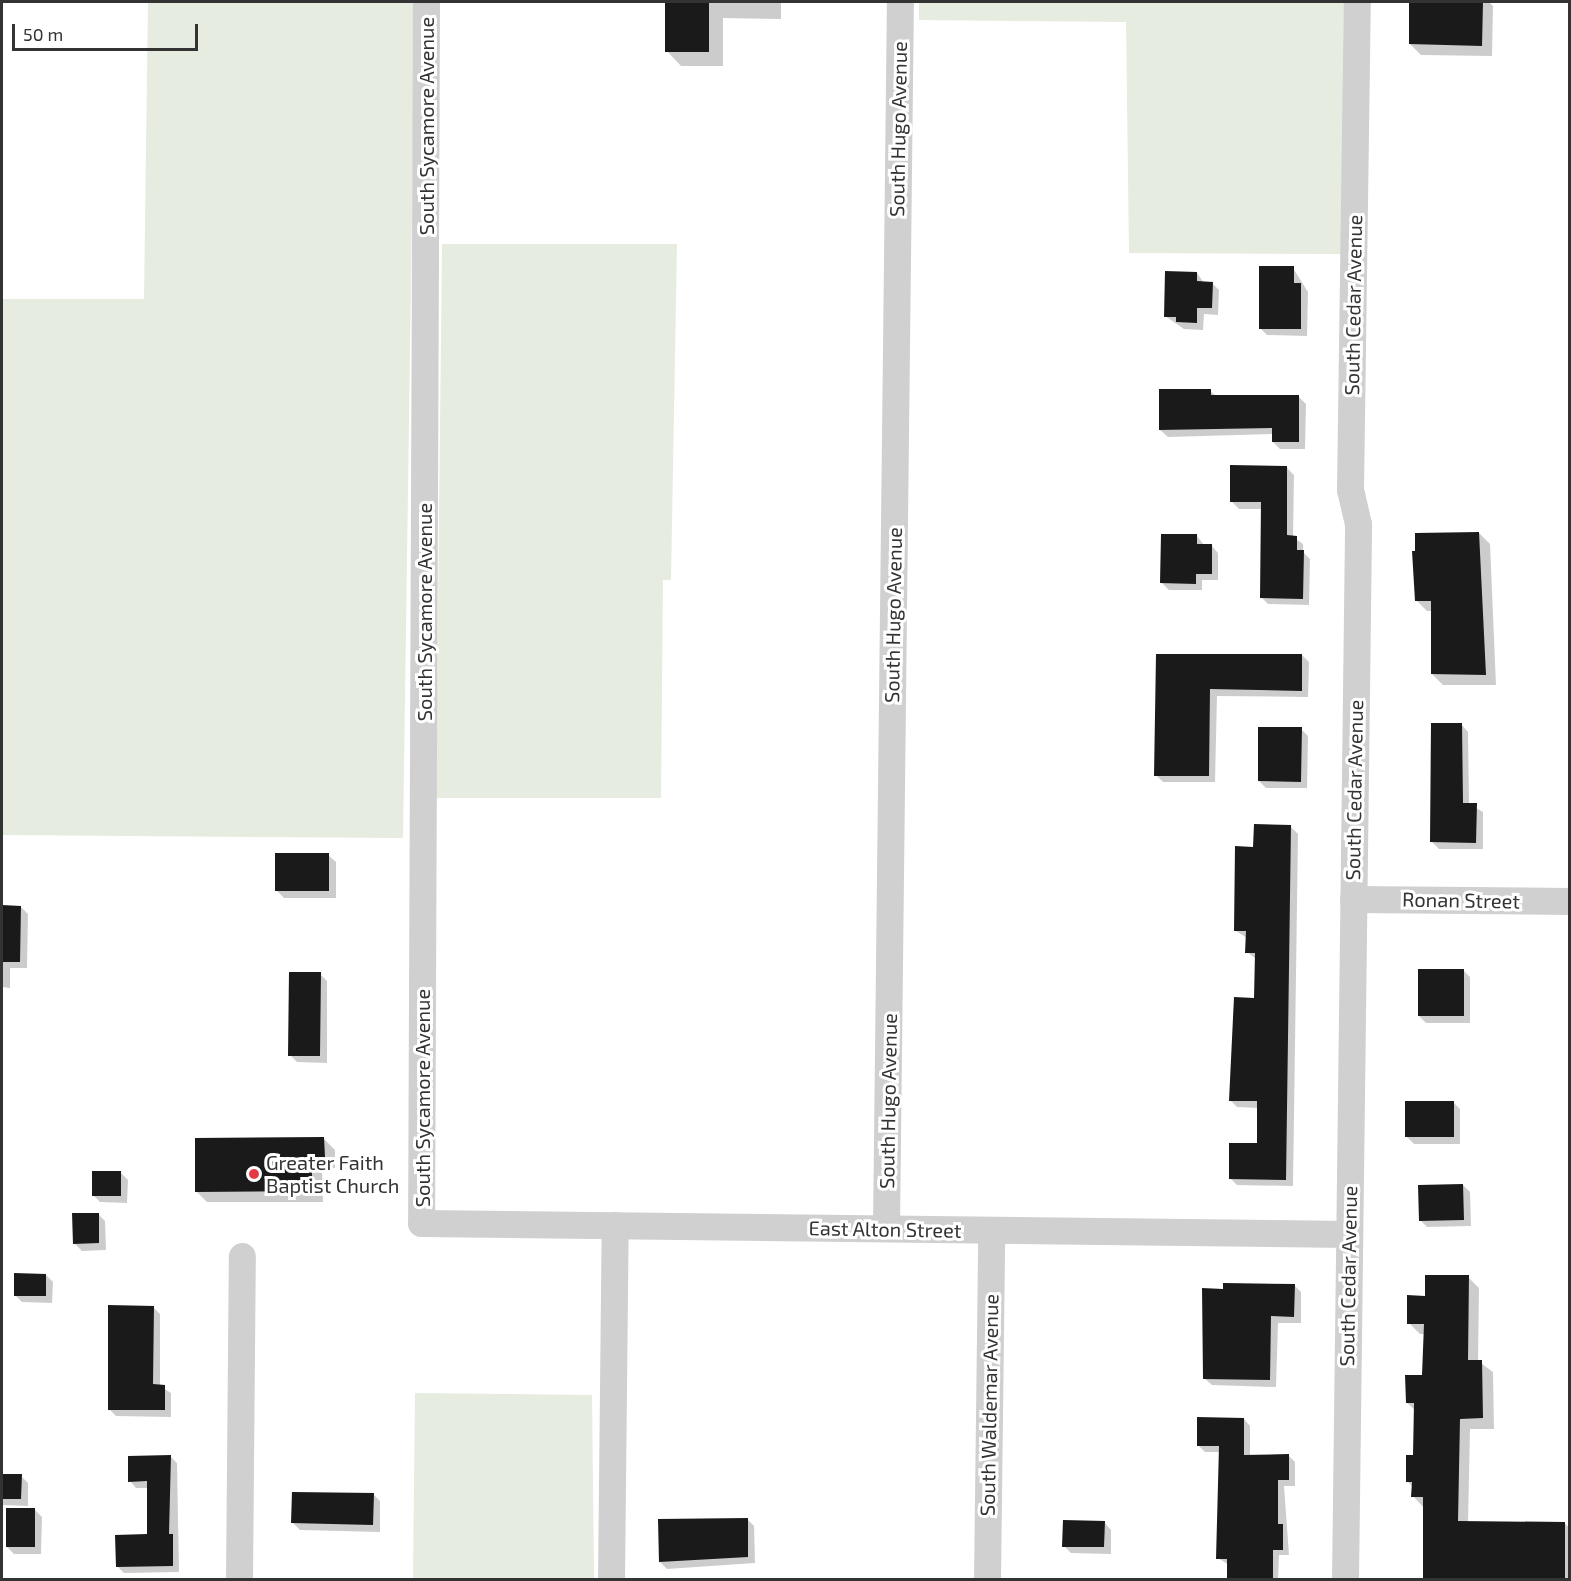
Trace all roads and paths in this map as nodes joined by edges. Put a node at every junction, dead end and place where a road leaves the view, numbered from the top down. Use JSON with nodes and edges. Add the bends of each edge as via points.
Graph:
{"nodes":[{"id":1,"x":426,"y":2,"type":"edge"},
{"id":2,"x":900,"y":2,"type":"edge"},
{"id":3,"x":1358,"y":2,"type":"edge"},
{"id":4,"x":1353,"y":899,"type":"junction"},
{"id":5,"x":1569,"y":901,"type":"edge"},
{"id":6,"x":421,"y":1223,"type":"joint"},
{"id":7,"x":615,"y":1225,"type":"junction"},
{"id":8,"x":886,"y":1228,"type":"junction"},
{"id":9,"x":991,"y":1230,"type":"junction"},
{"id":10,"x":1349,"y":1234,"type":"junction"},
{"id":11,"x":242,"y":1256,"type":"dead end"},
{"id":12,"x":239,"y":1580,"type":"edge"},
{"id":13,"x":611,"y":1580,"type":"edge"},
{"id":14,"x":987,"y":1580,"type":"edge"},
{"id":15,"x":1346,"y":1580,"type":"edge"}],
"edges":[{"from":1,"to":6,"type":"street","name":"South Sycamore Avenue"},
{"from":2,"to":8,"type":"street","name":"South Hugo Avenue"},
{"from":3,"to":4,"type":"street","name":"South Cedar Avenue","via":[[1350,490],[1358,524]]},
{"from":4,"to":5,"type":"street","name":"Ronan Street"},
{"from":4,"to":10,"type":"street","name":"South Cedar Avenue"},
{"from":6,"to":7,"type":"street","name":"East Alton Street"},
{"from":7,"to":8,"type":"street","name":"East Alton Street"},
{"from":7,"to":13,"type":"street"},
{"from":8,"to":9,"type":"street","name":"East Alton Street"},
{"from":9,"to":10,"type":"street","name":"East Alton Street"},
{"from":9,"to":14,"type":"street","name":"South Waldemar Avenue"},
{"from":10,"to":15,"type":"street","name":"South Cedar Avenue"},
{"from":11,"to":12,"type":"street"}]}
